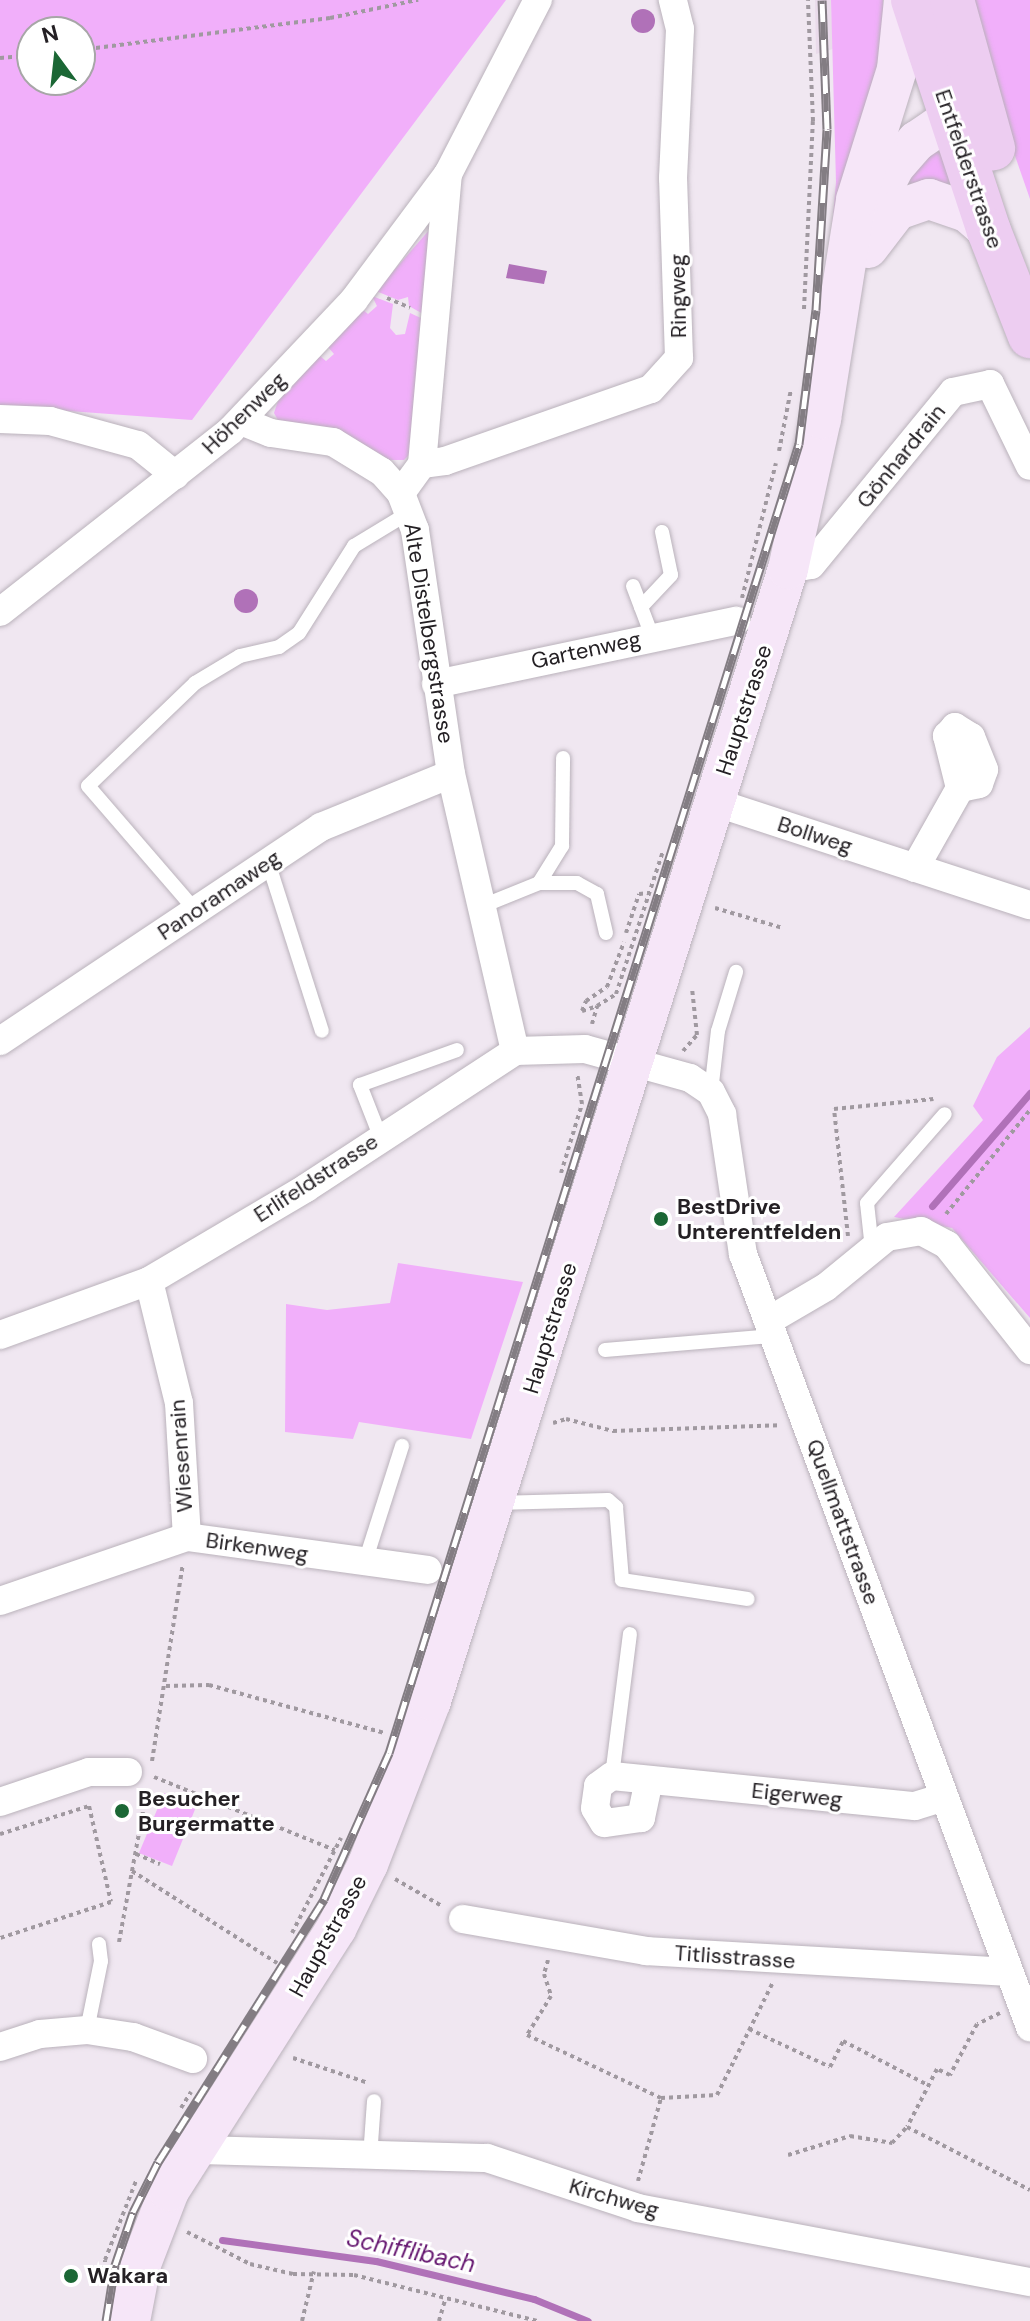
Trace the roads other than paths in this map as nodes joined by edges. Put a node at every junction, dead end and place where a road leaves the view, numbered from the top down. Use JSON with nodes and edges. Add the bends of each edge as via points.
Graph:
{"nodes":[{"id":1,"x":538,"y":0,"type":"edge"},
{"id":2,"x":673,"y":0,"type":"edge"},
{"id":3,"x":904,"y":0,"type":"edge"},
{"id":4,"x":913,"y":0,"type":"edge"},
{"id":5,"x":952,"y":0,"type":"edge"},
{"id":6,"x":959,"y":105,"type":"junction"},
{"id":7,"x":878,"y":133,"type":"junction"},
{"id":8,"x":448,"y":174,"type":"junction"},
{"id":9,"x":989,"y":231,"type":"junction"},
{"id":10,"x":1030,"y":260,"type":"edge"},
{"id":11,"x":844,"y":285,"type":"junction"},
{"id":12,"x":1030,"y":336,"type":"edge"},
{"id":13,"x":0,"y":419,"type":"edge"},
{"id":14,"x":241,"y":421,"type":"junction"},
{"id":15,"x":422,"y":464,"type":"junction"},
{"id":16,"x":1030,"y":466,"type":"edge"},
{"id":17,"x":175,"y":475,"type":"junction"},
{"id":18,"x":405,"y":503,"type":"junction"},
{"id":19,"x":662,"y":532,"type":"dead end"},
{"id":20,"x":788,"y":569,"type":"junction"},
{"id":21,"x":633,"y":586,"type":"dead end"},
{"id":22,"x":641,"y":607,"type":"junction"},
{"id":23,"x":0,"y":612,"type":"edge"},
{"id":24,"x":736,"y":621,"type":"road end"},
{"id":25,"x":652,"y":636,"type":"junction"},
{"id":26,"x":436,"y":684,"type":"junction"},
{"id":27,"x":563,"y":758,"type":"dead end"},
{"id":28,"x":451,"y":774,"type":"junction"},
{"id":29,"x":960,"y":788,"type":"dead end"},
{"id":30,"x":714,"y":802,"type":"junction"},
{"id":31,"x":268,"y":862,"type":"junction"},
{"id":32,"x":915,"y":868,"type":"junction"},
{"id":33,"x":539,"y":883,"type":"junction"},
{"id":34,"x":1030,"y":905,"type":"edge"},
{"id":35,"x":480,"y":907,"type":"junction"},
{"id":36,"x":196,"y":911,"type":"junction"},
{"id":37,"x":606,"y":933,"type":"dead end"},
{"id":38,"x":736,"y":972,"type":"dead end"},
{"id":39,"x":322,"y":1031,"type":"dead end"},
{"id":40,"x":0,"y":1041,"type":"edge"},
{"id":41,"x":457,"y":1050,"type":"dead end"},
{"id":42,"x":515,"y":1051,"type":"junction"},
{"id":43,"x":631,"y":1062,"type":"junction"},
{"id":44,"x":711,"y":1092,"type":"junction"},
{"id":45,"x":945,"y":1114,"type":"road end"},
{"id":46,"x":380,"y":1136,"type":"junction"},
{"id":47,"x":862,"y":1258,"type":"junction"},
{"id":48,"x":149,"y":1281,"type":"junction"},
{"id":49,"x":770,"y":1328,"type":"junction"},
{"id":50,"x":0,"y":1335,"type":"edge"},
{"id":51,"x":605,"y":1350,"type":"dead end"},
{"id":52,"x":1030,"y":1350,"type":"edge"},
{"id":53,"x":402,"y":1446,"type":"dead end"},
{"id":54,"x":496,"y":1503,"type":"junction"},
{"id":55,"x":187,"y":1537,"type":"junction"},
{"id":56,"x":365,"y":1562,"type":"junction"},
{"id":57,"x":428,"y":1570,"type":"dead end"},
{"id":58,"x":748,"y":1599,"type":"dead end"},
{"id":59,"x":0,"y":1601,"type":"edge"},
{"id":60,"x":630,"y":1634,"type":"dead end"},
{"id":61,"x":139,"y":1774,"type":"road end"},
{"id":62,"x":612,"y":1776,"type":"junction"},
{"id":63,"x":649,"y":1780,"type":"junction"},
{"id":64,"x":944,"y":1797,"type":"junction"},
{"id":65,"x":0,"y":1802,"type":"edge"},
{"id":66,"x":463,"y":1919,"type":"road end"},
{"id":67,"x":99,"y":1944,"type":"dead end"},
{"id":68,"x":1008,"y":1972,"type":"junction"},
{"id":69,"x":1028,"y":2017,"type":"edge"},
{"id":70,"x":87,"y":2030,"type":"junction"},
{"id":71,"x":0,"y":2047,"type":"edge"},
{"id":72,"x":193,"y":2059,"type":"dead end"},
{"id":73,"x":374,"y":2101,"type":"road end"},
{"id":74,"x":197,"y":2150,"type":"junction"},
{"id":75,"x":370,"y":2157,"type":"junction"},
{"id":76,"x":1030,"y":2282,"type":"edge"},
{"id":77,"x":130,"y":2321,"type":"edge"}],
"edges":[{"from":1,"to":8,"type":"street"},
{"from":2,"to":15,"type":"street","name":"Ringweg","via":[[680,29],[673,178],[679,358],[651,389],[445,461]]},
{"from":3,"to":7,"type":"main road","via":[[897,69]]},
{"from":4,"to":6,"type":"main road","name":"Entfelderstrasse"},
{"from":5,"to":6,"type":"main road","name":"Entfelderstrasse"},
{"from":6,"to":7,"type":"main road","via":[[915,104]]},
{"from":6,"to":9,"type":"main road","name":"Entfelderstrasse"},
{"from":6,"to":10,"type":"main road"},
{"from":6,"to":11,"type":"main road","via":[[894,167]]},
{"from":7,"to":11,"type":"main road","via":[[856,200]]},
{"from":8,"to":14,"type":"street","name":"Höhenweg","via":[[354,300]]},
{"from":8,"to":15,"type":"street"},
{"from":9,"to":11,"type":"main road","via":[[947,203],[929,199],[897,210]]},
{"from":9,"to":12,"type":"main road","name":"Entfelderstrasse"},
{"from":11,"to":20,"type":"main road","name":"Hauptstrasse"},
{"from":13,"to":17,"type":"street","via":[[50,421],[138,445]]},
{"from":14,"to":17,"type":"street","name":"Höhenweg"},
{"from":14,"to":18,"type":"street","via":[[271,433],[333,442],[382,472]]},
{"from":15,"to":18,"type":"street","name":"Alte Distelbergstrasse"},
{"from":16,"to":20,"type":"street","name":"Gönhardrain","via":[[990,384],[953,392],[811,565]]},
{"from":17,"to":23,"type":"street","name":"Höhenweg"},
{"from":18,"to":26,"type":"street","name":"Alte Distelbergstrasse"},
{"from":18,"to":36,"type":"lane","via":[[354,546],[299,633],[279,647],[240,656],[195,683],[88,786]]},
{"from":19,"to":22,"type":"lane","via":[[671,575]]},
{"from":20,"to":30,"type":"main road","name":"Hauptstrasse"},
{"from":21,"to":22,"type":"lane"},
{"from":22,"to":25,"type":"lane"},
{"from":24,"to":25,"type":"street","name":"Gartenweg"},
{"from":25,"to":26,"type":"street","name":"Gartenweg"},
{"from":26,"to":28,"type":"street","name":"Alte Distelbergstrasse"},
{"from":27,"to":33,"type":"lane","via":[[562,846]]},
{"from":28,"to":31,"type":"street","name":"Panoramaweg","via":[[321,827]]},
{"from":28,"to":35,"type":"street","name":"Alte Distelbergstrasse"},
{"from":29,"to":32,"type":"street"},
{"from":30,"to":32,"type":"street","name":"Bollweg"},
{"from":30,"to":43,"type":"main road","name":"Hauptstrasse"},
{"from":31,"to":36,"type":"street","name":"Panoramaweg"},
{"from":31,"to":39,"type":"lane"},
{"from":32,"to":34,"type":"street","name":"Bollweg"},
{"from":33,"to":35,"type":"lane"},
{"from":33,"to":37,"type":"lane","via":[[577,883],[597,894]]},
{"from":35,"to":42,"type":"street","name":"Alte Distelbergstrasse"},
{"from":36,"to":40,"type":"street","name":"Panoramaweg"},
{"from":38,"to":44,"type":"lane","via":[[718,1031]]},
{"from":41,"to":46,"type":"lane","via":[[360,1085]]},
{"from":42,"to":43,"type":"street","via":[[585,1049]]},
{"from":42,"to":46,"type":"street","name":"Erlifeldstrasse"},
{"from":43,"to":44,"type":"street","via":[[690,1078]]},
{"from":43,"to":54,"type":"main road","name":"Hauptstrasse"},
{"from":44,"to":49,"type":"street","name":"Quellmattstrasse","via":[[729,1136],[743,1254]]},
{"from":45,"to":47,"type":"lane","via":[[867,1203]]},
{"from":46,"to":48,"type":"street","name":"Erlifeldstrasse","via":[[306,1188]]},
{"from":47,"to":49,"type":"street"},
{"from":47,"to":52,"type":"street","via":[[887,1237],[929,1234],[947,1245]]},
{"from":48,"to":50,"type":"street","name":"Erlifeldstrasse"},
{"from":48,"to":55,"type":"street","name":"Wiesenrain","via":[[179,1403]]},
{"from":49,"to":51,"type":"lane"},
{"from":49,"to":64,"type":"street","name":"Quellmattstrasse"},
{"from":53,"to":56,"type":"lane"},
{"from":54,"to":58,"type":"lane","via":[[608,1500],[616,1507],[622,1580]]},
{"from":54,"to":74,"type":"main road","name":"Hauptstrasse","via":[[431,1701],[264,2048]]},
{"from":55,"to":56,"type":"street","name":"Birkenweg"},
{"from":55,"to":59,"type":"street","name":"Birkenweg"},
{"from":56,"to":57,"type":"street","name":"Birkenweg"},
{"from":60,"to":62,"type":"lane"},
{"from":61,"to":65,"type":"street","via":[[89,1772]]},
{"from":62,"to":63,"type":"street","name":"Eigerweg"},
{"from":62,"to":63,"type":"street","via":[[598,1786],[595,1808],[604,1823],[641,1818]]},
{"from":63,"to":64,"type":"street","name":"Eigerweg","via":[[915,1806]]},
{"from":64,"to":68,"type":"street","name":"Quellmattstrasse"},
{"from":66,"to":68,"type":"street","name":"Titlisstrasse","via":[[646,1951]]},
{"from":67,"to":70,"type":"lane","via":[[101,1961]]},
{"from":68,"to":69,"type":"street","name":"Quellmattstrasse"},
{"from":70,"to":71,"type":"street","via":[[53,2031]]},
{"from":70,"to":72,"type":"street","via":[[133,2037]]},
{"from":73,"to":75,"type":"lane"},
{"from":74,"to":75,"type":"street","name":"Kirchweg"},
{"from":74,"to":77,"type":"main road","name":"Hauptstrasse","via":[[169,2191],[153,2228]]},
{"from":75,"to":76,"type":"street","name":"Kirchweg","via":[[487,2158],[631,2206]]}]}
